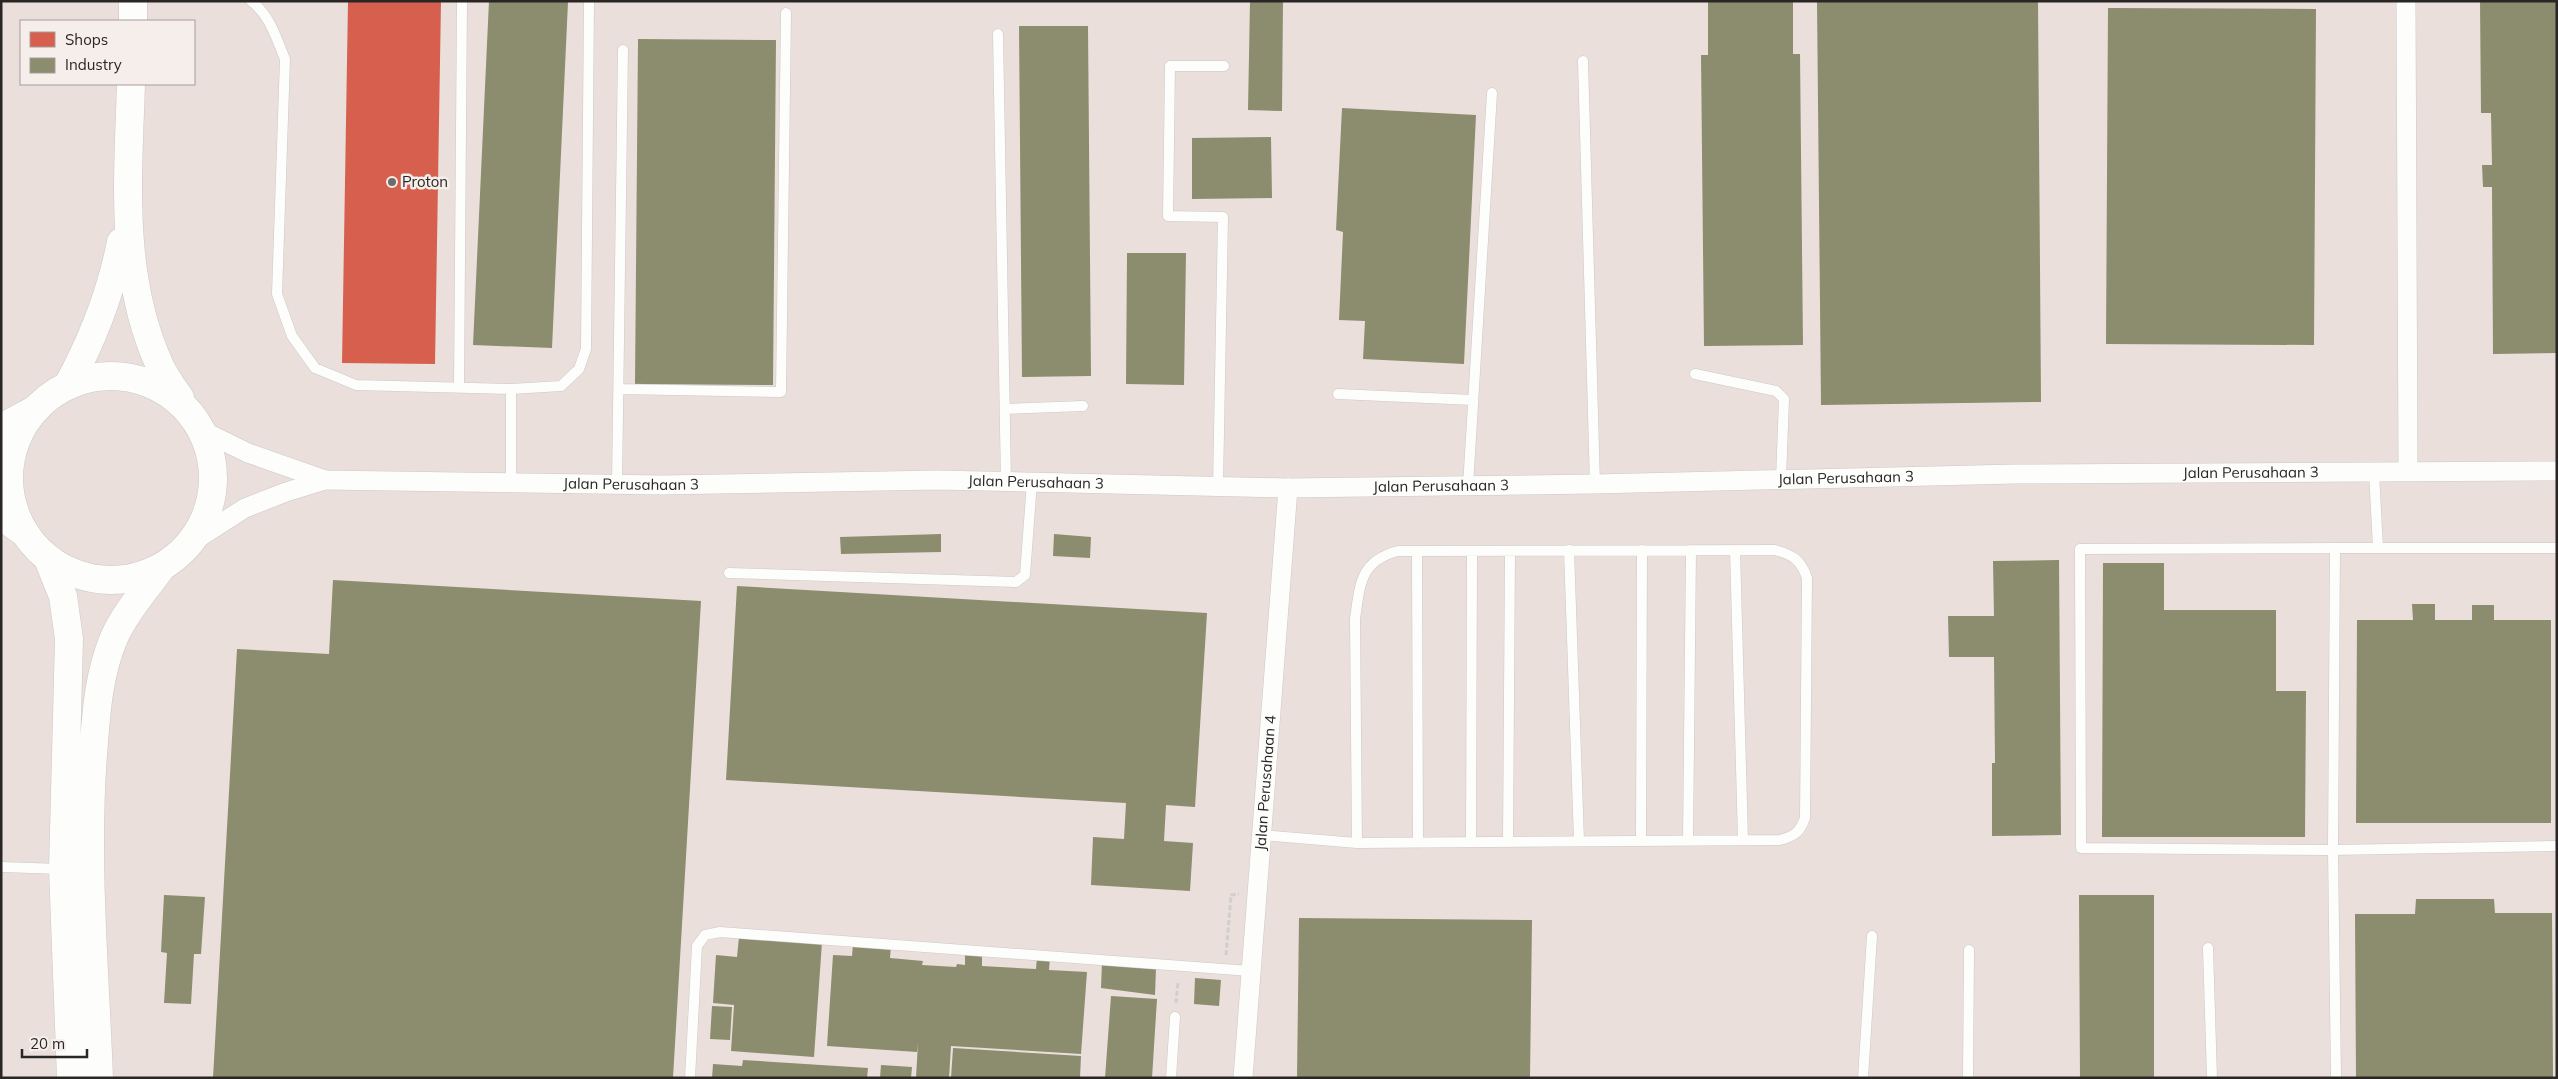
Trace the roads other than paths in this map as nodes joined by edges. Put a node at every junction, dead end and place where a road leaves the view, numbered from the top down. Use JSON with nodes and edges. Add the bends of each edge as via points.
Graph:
{"nodes":[{"id":1,"x":133,"y":1,"type":"edge"},
{"id":2,"x":251,"y":1,"type":"edge"},
{"id":3,"x":462,"y":1,"type":"edge"},
{"id":4,"x":589,"y":1,"type":"edge"},
{"id":5,"x":2406,"y":1,"type":"edge"},
{"id":6,"x":786,"y":13,"type":"dead end"},
{"id":7,"x":133,"y":20,"type":"edge"},
{"id":8,"x":998,"y":34,"type":"dead end"},
{"id":9,"x":623,"y":50,"type":"dead end"},
{"id":10,"x":1584,"y":61,"type":"dead end"},
{"id":11,"x":1224,"y":66,"type":"dead end"},
{"id":12,"x":131,"y":85,"type":"edge"},
{"id":13,"x":1492,"y":93,"type":"dead end"},
{"id":14,"x":127,"y":215,"type":"junction"},
{"id":15,"x":1695,"y":374,"type":"dead end"},
{"id":16,"x":68,"y":385,"type":"junction"},
{"id":17,"x":459,"y":388,"type":"junction"},
{"id":18,"x":511,"y":389,"type":"junction"},
{"id":19,"x":619,"y":389,"type":"junction"},
{"id":20,"x":1338,"y":394,"type":"dead end"},
{"id":21,"x":1473,"y":400,"type":"junction"},
{"id":22,"x":184,"y":406,"type":"junction"},
{"id":23,"x":1083,"y":406,"type":"dead end"},
{"id":24,"x":36,"y":409,"type":"junction"},
{"id":25,"x":1005,"y":409,"type":"junction"},
{"id":26,"x":1,"y":428,"type":"edge"},
{"id":27,"x":202,"y":430,"type":"junction"},
{"id":28,"x":2408,"y":471,"type":"junction"},
{"id":29,"x":2557,"y":471,"type":"edge"},
{"id":30,"x":2374,"y":472,"type":"junction"},
{"id":31,"x":1781,"y":479,"type":"junction"},
{"id":32,"x":325,"y":480,"type":"junction"},
{"id":33,"x":511,"y":482,"type":"junction"},
{"id":34,"x":1006,"y":482,"type":"junction"},
{"id":35,"x":1032,"y":482,"type":"junction"},
{"id":36,"x":617,"y":484,"type":"junction"},
{"id":37,"x":1595,"y":484,"type":"junction"},
{"id":38,"x":1218,"y":486,"type":"junction"},
{"id":39,"x":1468,"y":486,"type":"junction"},
{"id":40,"x":1288,"y":488,"type":"junction"},
{"id":41,"x":1,"y":516,"type":"edge"},
{"id":42,"x":25,"y":532,"type":"junction"},
{"id":43,"x":192,"y":542,"type":"junction"},
{"id":44,"x":2335,"y":548,"type":"junction"},
{"id":45,"x":2378,"y":548,"type":"junction"},
{"id":46,"x":2557,"y":548,"type":"edge"},
{"id":47,"x":1569,"y":550,"type":"junction"},
{"id":48,"x":1642,"y":550,"type":"junction"},
{"id":49,"x":1690,"y":550,"type":"junction"},
{"id":50,"x":1735,"y":550,"type":"junction"},
{"id":51,"x":1417,"y":551,"type":"junction"},
{"id":52,"x":1472,"y":551,"type":"junction"},
{"id":53,"x":1510,"y":551,"type":"junction"},
{"id":54,"x":48,"y":559,"type":"junction"},
{"id":55,"x":162,"y":567,"type":"junction"},
{"id":56,"x":729,"y":573,"type":"dead end"},
{"id":57,"x":1260,"y":835,"type":"junction"},
{"id":58,"x":1743,"y":840,"type":"junction"},
{"id":59,"x":1641,"y":841,"type":"junction"},
{"id":60,"x":1688,"y":841,"type":"junction"},
{"id":61,"x":1471,"y":842,"type":"junction"},
{"id":62,"x":1508,"y":842,"type":"junction"},
{"id":63,"x":1579,"y":842,"type":"junction"},
{"id":64,"x":1358,"y":843,"type":"junction"},
{"id":65,"x":1418,"y":843,"type":"junction"},
{"id":66,"x":2557,"y":846,"type":"edge"},
{"id":67,"x":2333,"y":850,"type":"junction"},
{"id":68,"x":1,"y":867,"type":"edge"},
{"id":69,"x":63,"y":869,"type":"junction"},
{"id":70,"x":1872,"y":936,"type":"dead end"},
{"id":71,"x":2208,"y":948,"type":"dead end"},
{"id":72,"x":1969,"y":950,"type":"dead end"},
{"id":73,"x":1250,"y":971,"type":"junction"},
{"id":74,"x":1175,"y":1017,"type":"road end"},
{"id":75,"x":71,"y":1078,"type":"edge"},
{"id":76,"x":99,"y":1078,"type":"edge"},
{"id":77,"x":690,"y":1078,"type":"edge"},
{"id":78,"x":1171,"y":1078,"type":"edge"},
{"id":79,"x":1243,"y":1078,"type":"edge"},
{"id":80,"x":1862,"y":1078,"type":"edge"},
{"id":81,"x":1968,"y":1078,"type":"edge"},
{"id":82,"x":2212,"y":1078,"type":"edge"},
{"id":83,"x":2336,"y":1078,"type":"edge"}],
"edges":[{"from":1,"to":7,"type":"main road"},
{"from":2,"to":17,"type":"lane","via":[[271,25],[285,59],[277,294],[292,336],[315,368],[356,385]]},
{"from":3,"to":17,"type":"lane"},
{"from":4,"to":18,"type":"lane","via":[[586,349],[579,369],[561,386]]},
{"from":5,"to":28,"type":"street"},
{"from":6,"to":19,"type":"lane","via":[[781,392]]},
{"from":8,"to":25,"type":"lane"},
{"from":9,"to":19,"type":"lane"},
{"from":10,"to":37,"type":"lane"},
{"from":11,"to":38,"type":"lane","via":[[1170,66],[1168,216],[1223,217]]},
{"from":12,"to":14,"type":"main road"},
{"from":13,"to":21,"type":"lane"},
{"from":14,"to":16,"type":"main road","via":[[114,278],[98,322]]},
{"from":14,"to":22,"type":"main road","via":[[143,322],[160,367]]},
{"from":15,"to":31,"type":"lane","via":[[1776,392],[1784,399]]},
{"from":16,"to":22,"type":"main road","via":[[98,376],[130,377],[159,387]]},
{"from":16,"to":24,"type":"main road"},
{"from":17,"to":18,"type":"lane"},
{"from":18,"to":33,"type":"lane"},
{"from":19,"to":36,"type":"lane"},
{"from":20,"to":21,"type":"lane"},
{"from":21,"to":39,"type":"lane"},
{"from":22,"to":27,"type":"main road"},
{"from":23,"to":25,"type":"lane"},
{"from":24,"to":26,"type":"main road"},
{"from":24,"to":42,"type":"main road","via":[[18,437],[10,469],[12,502]]},
{"from":25,"to":34,"type":"lane"},
{"from":27,"to":32,"type":"street","via":[[248,453]]},
{"from":27,"to":43,"type":"main road","via":[[212,458],[213,487],[206,516]]},
{"from":28,"to":29,"type":"street","name":"Jalan Perusahaan 3"},
{"from":28,"to":30,"type":"street","name":"Jalan Perusahaan 3"},
{"from":30,"to":31,"type":"street","name":"Jalan Perusahaan 3"},
{"from":30,"to":45,"type":"lane"},
{"from":31,"to":37,"type":"street","name":"Jalan Perusahaan 3"},
{"from":32,"to":33,"type":"street","name":"Jalan Perusahaan 3"},
{"from":32,"to":43,"type":"street","via":[[245,508]]},
{"from":33,"to":36,"type":"street","name":"Jalan Perusahaan 3"},
{"from":34,"to":35,"type":"street","name":"Jalan Perusahaan 3"},
{"from":34,"to":36,"type":"street","name":"Jalan Perusahaan 3"},
{"from":35,"to":38,"type":"street","name":"Jalan Perusahaan 3"},
{"from":35,"to":56,"type":"lane","via":[[1025,575],[1016,582]]},
{"from":37,"to":39,"type":"street","name":"Jalan Perusahaan 3"},
{"from":38,"to":40,"type":"street","name":"Jalan Perusahaan 3"},
{"from":39,"to":40,"type":"street","name":"Jalan Perusahaan 3"},
{"from":40,"to":57,"type":"street","name":"Jalan Perusahaan 4"},
{"from":41,"to":42,"type":"main road"},
{"from":42,"to":54,"type":"main road"},
{"from":43,"to":55,"type":"main road"},
{"from":44,"to":45,"type":"lane"},
{"from":44,"to":67,"type":"lane"},
{"from":44,"to":67,"type":"lane","via":[[2080,549],[2081,848]]},
{"from":45,"to":46,"type":"lane"},
{"from":47,"to":48,"type":"lane"},
{"from":47,"to":53,"type":"lane"},
{"from":47,"to":63,"type":"lane"},
{"from":48,"to":49,"type":"lane"},
{"from":48,"to":59,"type":"lane"},
{"from":49,"to":50,"type":"lane"},
{"from":49,"to":60,"type":"lane"},
{"from":50,"to":58,"type":"lane"},
{"from":50,"to":58,"type":"lane","via":[[1775,550],[1793,555],[1806,578],[1805,818],[1801,830],[1793,837]]},
{"from":51,"to":52,"type":"lane"},
{"from":51,"to":64,"type":"lane","via":[[1381,555],[1366,569],[1359,590],[1355,619]]},
{"from":51,"to":65,"type":"lane"},
{"from":52,"to":53,"type":"lane"},
{"from":52,"to":61,"type":"lane"},
{"from":53,"to":62,"type":"lane"},
{"from":54,"to":55,"type":"main road","via":[[87,578],[112,581],[138,577]]},
{"from":54,"to":69,"type":"main road","via":[[63,596],[69,639]]},
{"from":55,"to":76,"type":"main road","via":[[113,639],[97,696],[90,791],[90,869]]},
{"from":57,"to":64,"type":"lane"},
{"from":57,"to":73,"type":"street","name":"Jalan Perusahaan 4"},
{"from":58,"to":60,"type":"lane"},
{"from":59,"to":60,"type":"lane"},
{"from":59,"to":63,"type":"lane"},
{"from":61,"to":62,"type":"lane"},
{"from":61,"to":65,"type":"lane"},
{"from":62,"to":63,"type":"lane"},
{"from":64,"to":65,"type":"lane"},
{"from":66,"to":67,"type":"lane"},
{"from":67,"to":83,"type":"lane"},
{"from":68,"to":69,"type":"lane"},
{"from":69,"to":75,"type":"main road"},
{"from":70,"to":80,"type":"lane"},
{"from":71,"to":82,"type":"lane"},
{"from":72,"to":81,"type":"lane"},
{"from":73,"to":77,"type":"lane","via":[[730,933],[705,934],[697,946]]},
{"from":73,"to":79,"type":"street","name":"Jalan Perusahaan 4"},
{"from":74,"to":78,"type":"lane"}]}
